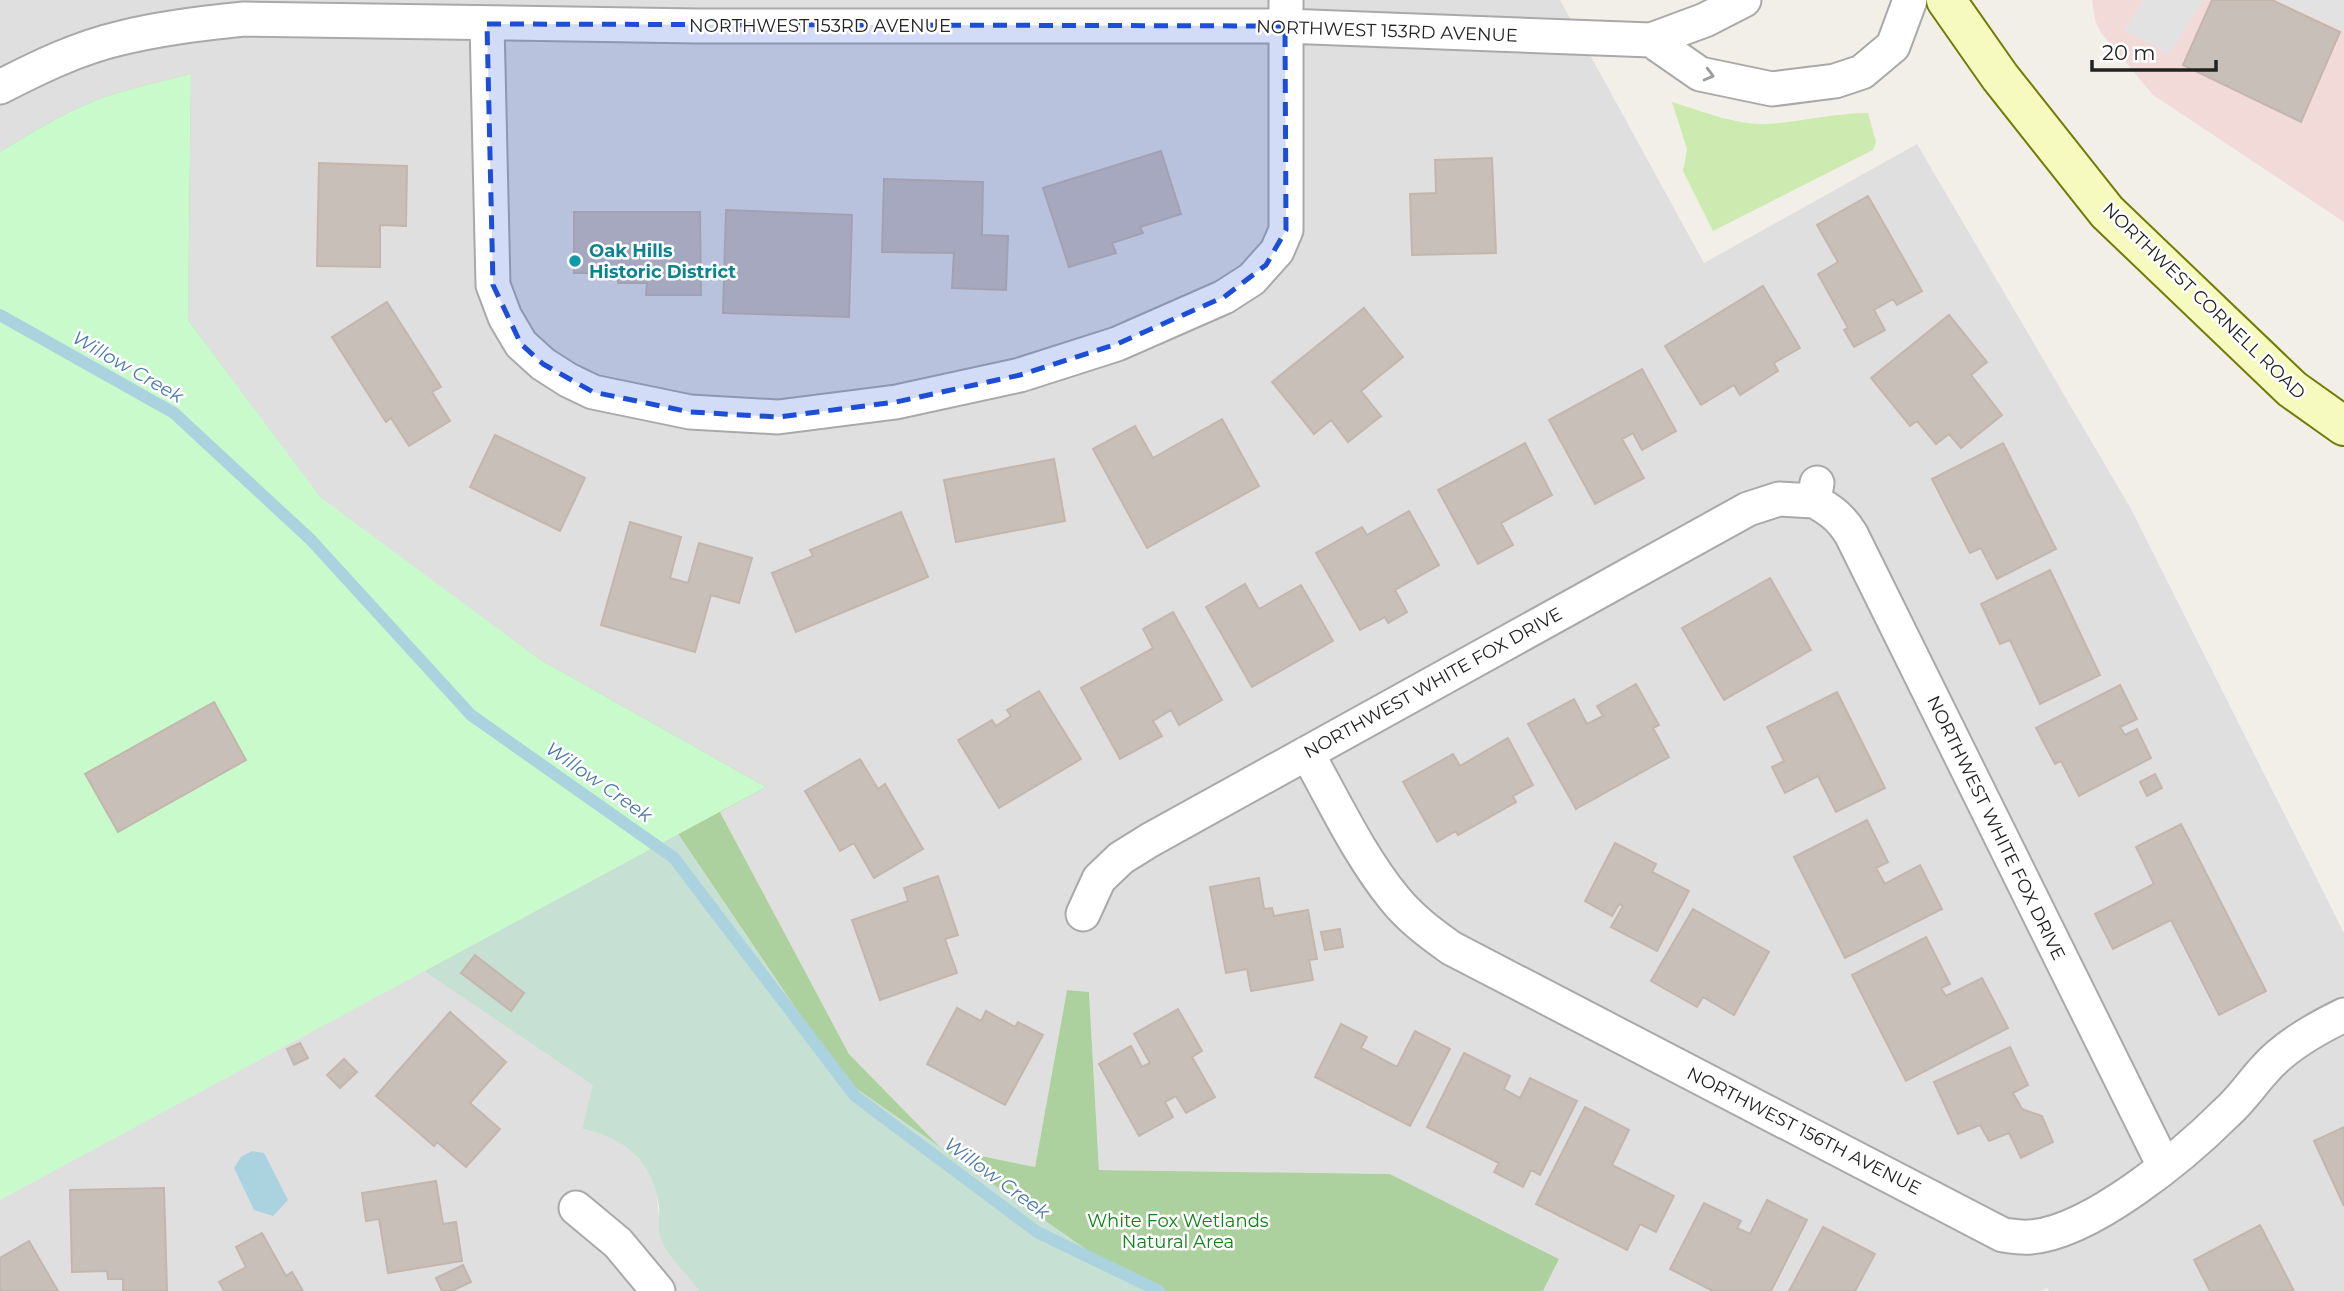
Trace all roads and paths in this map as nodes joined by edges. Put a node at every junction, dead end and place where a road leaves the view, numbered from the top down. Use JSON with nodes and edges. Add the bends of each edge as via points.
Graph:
{"nodes":[{"id":1,"x":1744,"y":0,"type":"edge"},
{"id":2,"x":1910,"y":0,"type":"edge"},
{"id":3,"x":1946,"y":0,"type":"edge"},
{"id":4,"x":697,"y":13,"type":"edge"},
{"id":5,"x":1285,"y":13,"type":"edge"},
{"id":6,"x":487,"y":24,"type":"junction"},
{"id":7,"x":1651,"y":40,"type":"junction"},
{"id":8,"x":0,"y":87,"type":"edge"},
{"id":9,"x":2344,"y":426,"type":"edge"},
{"id":10,"x":1307,"y":753,"type":"junction"},
{"id":11,"x":1083,"y":914,"type":"dead end"},
{"id":12,"x":2344,"y":1015,"type":"edge"},
{"id":13,"x":2164,"y":1166,"type":"junction"},
{"id":14,"x":576,"y":1208,"type":"dead end"},
{"id":15,"x":658,"y":1291,"type":"edge"}],
"edges":[{"from":1,"to":7,"type":"street","name":"NORTHWEST 153RD AVENUE"},
{"from":7,"to":2,"type":"street","one_way":true,"via":[[1700,74],[1772,89],[1835,81],[1862,72],[1893,46]]},
{"from":3,"to":9,"type":"main road","name":"NORTHWEST CORNELL ROAD","via":[[2000,77],[2107,212],[2292,389]]},
{"from":4,"to":5,"type":"street","name":"NORTHWEST 153RD AVENUE"},
{"from":4,"to":6,"type":"street","name":"NORTHWEST 153RD AVENUE"},
{"from":5,"to":6,"type":"street","via":[[1286,230],[1277,251],[1252,279],[1224,297],[1117,344],[1020,375],[896,402],[778,417],[690,412],[593,392],[543,364],[521,344],[493,285]]},
{"from":5,"to":7,"type":"street","name":"NORTHWEST 153RD AVENUE"},
{"from":6,"to":8,"type":"street","name":"NORTHWEST 153RD AVENUE","via":[[244,19],[184,25],[119,38],[54,60]]},
{"from":10,"to":11,"type":"street","name":"NORTHWEST WHITE FOX DRIVE","via":[[1121,858],[1099,879]]},
{"from":10,"to":13,"type":"street","name":"NORTHWEST 156TH AVENUE","via":[[1394,899],[1451,948],[2003,1235],[2056,1232],[2089,1218]]},
{"from":10,"to":13,"type":"street","name":"NORTHWEST WHITE FOX DRIVE","via":[[1748,509],[1816,492],[1851,534]]},
{"from":12,"to":13,"type":"street","name":"NORTHWEST 156TH AVENUE","via":[[2267,1067],[2226,1114]]},
{"from":14,"to":15,"type":"street","via":[[618,1243]]}]}
